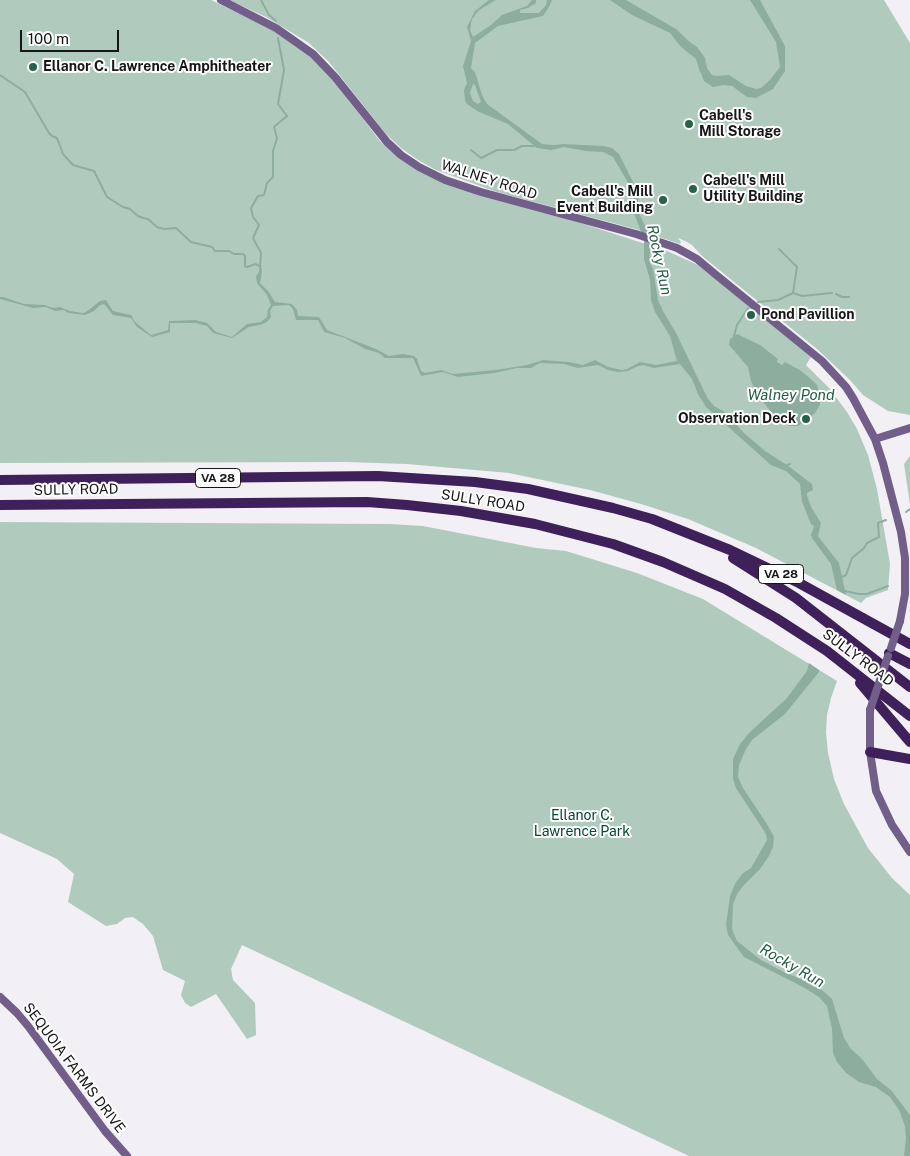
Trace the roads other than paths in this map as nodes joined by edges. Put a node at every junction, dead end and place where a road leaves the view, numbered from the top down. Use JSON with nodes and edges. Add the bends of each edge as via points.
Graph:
{"nodes":[{"id":1,"x":221,"y":0,"type":"edge"},
{"id":2,"x":910,"y":428,"type":"edge"},
{"id":3,"x":875,"y":439,"type":"junction"},
{"id":4,"x":0,"y":480,"type":"edge"},
{"id":5,"x":0,"y":505,"type":"edge"},
{"id":6,"x":676,"y":529,"type":"junction"},
{"id":7,"x":910,"y":644,"type":"edge"},
{"id":8,"x":827,"y":651,"type":"junction"},
{"id":9,"x":889,"y":652,"type":"junction"},
{"id":10,"x":910,"y":664,"type":"edge"},
{"id":11,"x":910,"y":687,"type":"edge"},
{"id":12,"x":910,"y":716,"type":"edge"},
{"id":13,"x":910,"y":742,"type":"edge"},
{"id":14,"x":870,"y":752,"type":"junction"},
{"id":15,"x":906,"y":758,"type":"edge"},
{"id":16,"x":910,"y":852,"type":"edge"},
{"id":17,"x":0,"y":997,"type":"edge"},
{"id":18,"x":127,"y":1156,"type":"edge"}],
"edges":[{"from":1,"to":3,"type":"main road","name":"WALNEY ROAD","via":[[276,28],[313,54],[387,142],[419,167],[481,192],[656,240],[697,259],[822,361],[846,387]]},
{"from":2,"to":3,"type":"main road"},
{"from":3,"to":9,"type":"main road","name":"WALNEY ROAD","bridge":true,"via":[[906,558],[905,594]]},
{"from":4,"to":6,"type":"highway","name":"SULLY ROAD","number":"VA 28","via":[[435,478],[566,497],[613,508]]},
{"from":5,"to":8,"type":"highway","name":"SULLY ROAD","number":"VA 28","via":[[359,502],[433,507],[513,519],[614,544],[671,565],[751,603]]},
{"from":6,"to":7,"type":"highway","name":"SULLY ROAD","number":"VA 28","via":[[765,566]]},
{"from":6,"to":11,"type":"highway","via":[[730,556],[778,586]]},
{"from":8,"to":12,"type":"highway","name":"SULLY ROAD","number":"VA 28"},
{"from":8,"to":13,"type":"highway","via":[[859,681]]},
{"from":9,"to":10,"type":"highway"},
{"from":9,"to":14,"type":"main road","name":"WALNEY ROAD","bridge":true,"via":[[870,710]]},
{"from":14,"to":15,"type":"highway"},
{"from":14,"to":16,"type":"main road","name":"WALNEY ROAD","via":[[880,801]]},
{"from":17,"to":18,"type":"main road","name":"SEQUOIA FARMS DRIVE","via":[[28,1026]]}]}
